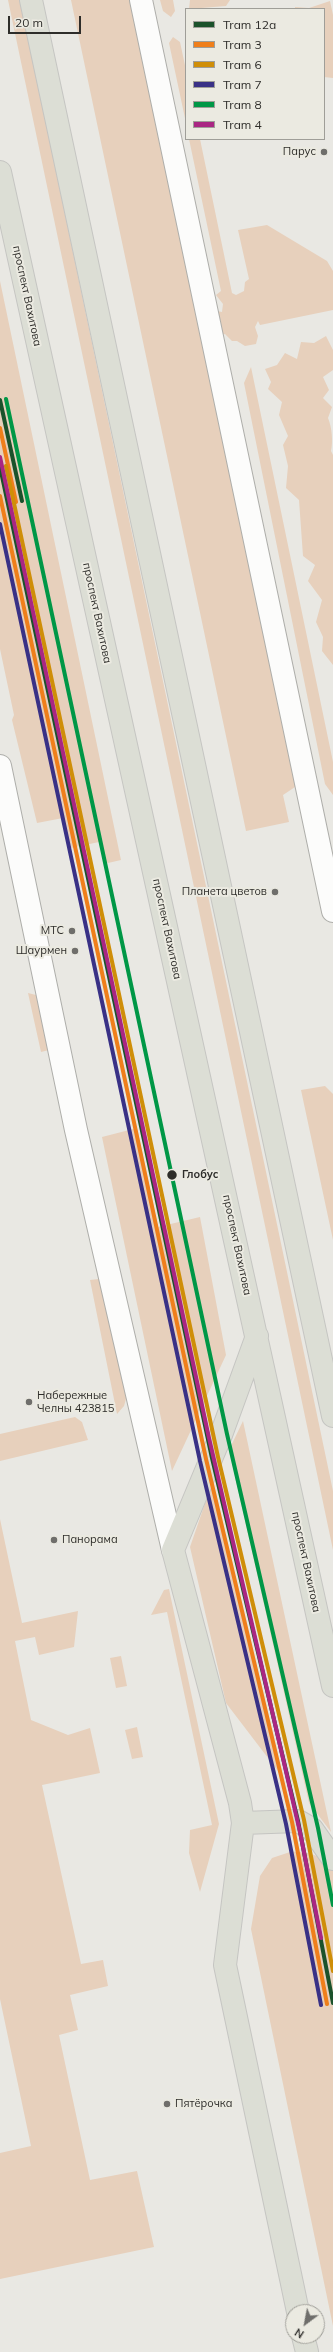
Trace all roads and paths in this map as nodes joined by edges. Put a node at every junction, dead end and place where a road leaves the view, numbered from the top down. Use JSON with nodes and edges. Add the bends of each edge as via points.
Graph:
{"nodes":[{"id":1,"x":31,"y":0,"type":"edge"},
{"id":2,"x":141,"y":0,"type":"edge"},
{"id":3,"x":0,"y":172,"type":"edge"},
{"id":4,"x":0,"y":766,"type":"edge"},
{"id":5,"x":333,"y":912,"type":"edge"},
{"id":6,"x":258,"y":1336,"type":"junction"},
{"id":7,"x":333,"y":1416,"type":"edge"},
{"id":8,"x":173,"y":1550,"type":"junction"},
{"id":9,"x":333,"y":1686,"type":"edge"},
{"id":10,"x":243,"y":1823,"type":"junction"},
{"id":11,"x":333,"y":1859,"type":"edge"},
{"id":12,"x":296,"y":2304,"type":"edge"}],
"edges":[{"from":1,"to":7,"type":"main road"},
{"from":2,"to":5,"type":"street"},
{"from":3,"to":6,"type":"main road","name":"проспект Вахитова"},
{"from":4,"to":8,"type":"street","via":[[79,1145]]},
{"from":6,"to":8,"type":"main road","via":[[219,1441]]},
{"from":6,"to":9,"type":"main road","name":"проспект Вахитова"},
{"from":8,"to":10,"type":"main road"},
{"from":10,"to":11,"type":"main road","via":[[298,1821],[312,1829]]},
{"from":10,"to":12,"type":"main road","via":[[225,1965]]}]}
